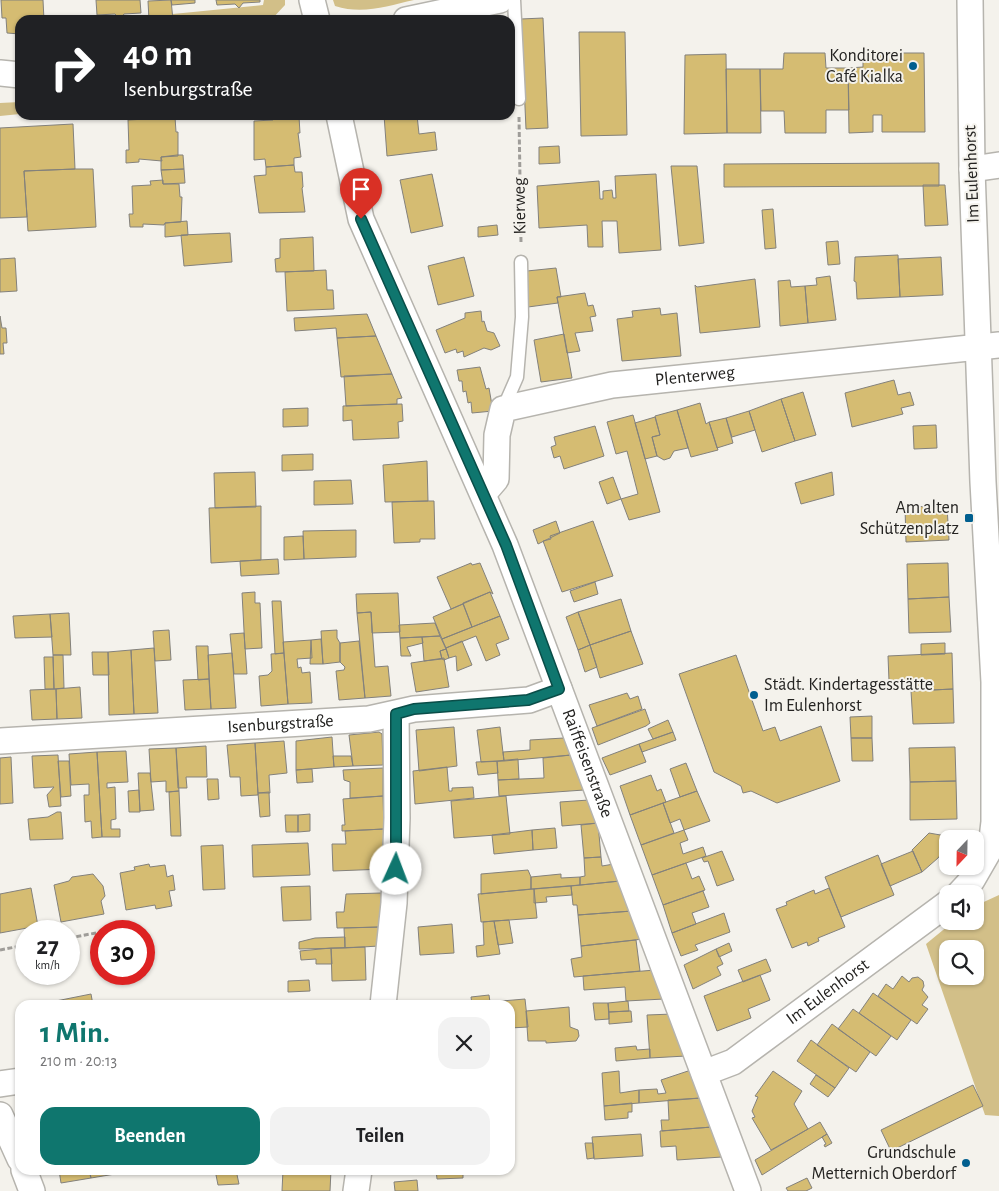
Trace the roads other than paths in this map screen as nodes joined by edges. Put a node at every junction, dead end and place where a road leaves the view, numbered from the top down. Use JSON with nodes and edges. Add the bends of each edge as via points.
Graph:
{"nodes":[{"id":1,"x":312,"y":0,"type":"edge"},
{"id":2,"x":500,"y":0,"type":"edge"},
{"id":3,"x":514,"y":0,"type":"edge"},
{"id":4,"x":970,"y":0,"type":"edge"},
{"id":5,"x":316,"y":15,"type":"edge"},
{"id":6,"x":430,"y":15,"type":"edge"},
{"id":7,"x":515,"y":15,"type":"edge"},
{"id":8,"x":515,"y":20,"type":"edge"},
{"id":9,"x":0,"y":72,"type":"edge"},
{"id":10,"x":15,"y":74,"type":"edge"},
{"id":11,"x":519,"y":99,"type":"road end"},
{"id":12,"x":339,"y":120,"type":"edge"},
{"id":13,"x":999,"y":165,"type":"edge"},
{"id":14,"x":972,"y":169,"type":"junction"},
{"id":15,"x":521,"y":262,"type":"road end"},
{"id":16,"x":989,"y":346,"type":"edge"},
{"id":17,"x":503,"y":409,"type":"junction"},
{"id":18,"x":484,"y":493,"type":"junction"},
{"id":19,"x":992,"y":507,"type":"edge"},
{"id":20,"x":996,"y":682,"type":"edge"},
{"id":21,"x":559,"y":689,"type":"junction"},
{"id":22,"x":396,"y":714,"type":"junction"},
{"id":23,"x":0,"y":741,"type":"edge"},
{"id":24,"x":967,"y":885,"type":"edge"},
{"id":25,"x":939,"y":910,"type":"edge"},
{"id":26,"x":384,"y":1000,"type":"edge"},
{"id":27,"x":704,"y":1073,"type":"junction"},
{"id":28,"x":15,"y":1082,"type":"edge"},
{"id":29,"x":0,"y":1084,"type":"edge"},
{"id":30,"x":0,"y":1115,"type":"edge"},
{"id":31,"x":15,"y":1148,"type":"edge"},
{"id":32,"x":26,"y":1175,"type":"edge"},
{"id":33,"x":358,"y":1175,"type":"edge"},
{"id":34,"x":32,"y":1191,"type":"edge"},
{"id":35,"x":356,"y":1191,"type":"edge"},
{"id":36,"x":748,"y":1191,"type":"edge"}],
"edges":[{"from":1,"to":5,"type":"street"},
{"from":2,"to":6,"type":"street"},
{"from":3,"to":7,"type":"lane"},
{"from":4,"to":14,"type":"street","name":"Im Eulenhorst"},
{"from":8,"to":11,"type":"lane"},
{"from":9,"to":10,"type":"street"},
{"from":12,"to":18,"type":"street","name":"Raiffeisenstraße","via":[[361,219]]},
{"from":13,"to":14,"type":"street"},
{"from":14,"to":16,"type":"street","name":"Im Eulenhorst"},
{"from":15,"to":17,"type":"lane","via":[[522,317],[517,377]]},
{"from":16,"to":17,"type":"street","name":"Plenterweg","via":[[612,385]]},
{"from":16,"to":19,"type":"street","name":"Im Eulenhorst"},
{"from":17,"to":18,"type":"street","via":[[497,435],[496,479]]},
{"from":18,"to":21,"type":"street","name":"Raiffeisenstraße"},
{"from":19,"to":20,"type":"street","name":"Im Eulenhorst"},
{"from":20,"to":24,"type":"street","name":"Im Eulenhorst","via":[[991,847]]},
{"from":21,"to":22,"type":"street","name":"Isenburgstraße","via":[[528,700],[414,709]]},
{"from":21,"to":27,"type":"street","name":"Raiffeisenstraße"},
{"from":22,"to":23,"type":"street","name":"Isenburgstraße","via":[[369,719]]},
{"from":22,"to":26,"type":"street","via":[[394,903]]},
{"from":25,"to":27,"type":"street","name":"Im Eulenhorst","via":[[733,1062]]},
{"from":27,"to":36,"type":"street","name":"Raiffeisenstraße"},
{"from":28,"to":29,"type":"street"},
{"from":30,"to":31,"type":"street"},
{"from":32,"to":34,"type":"street"},
{"from":33,"to":35,"type":"street"}]}
